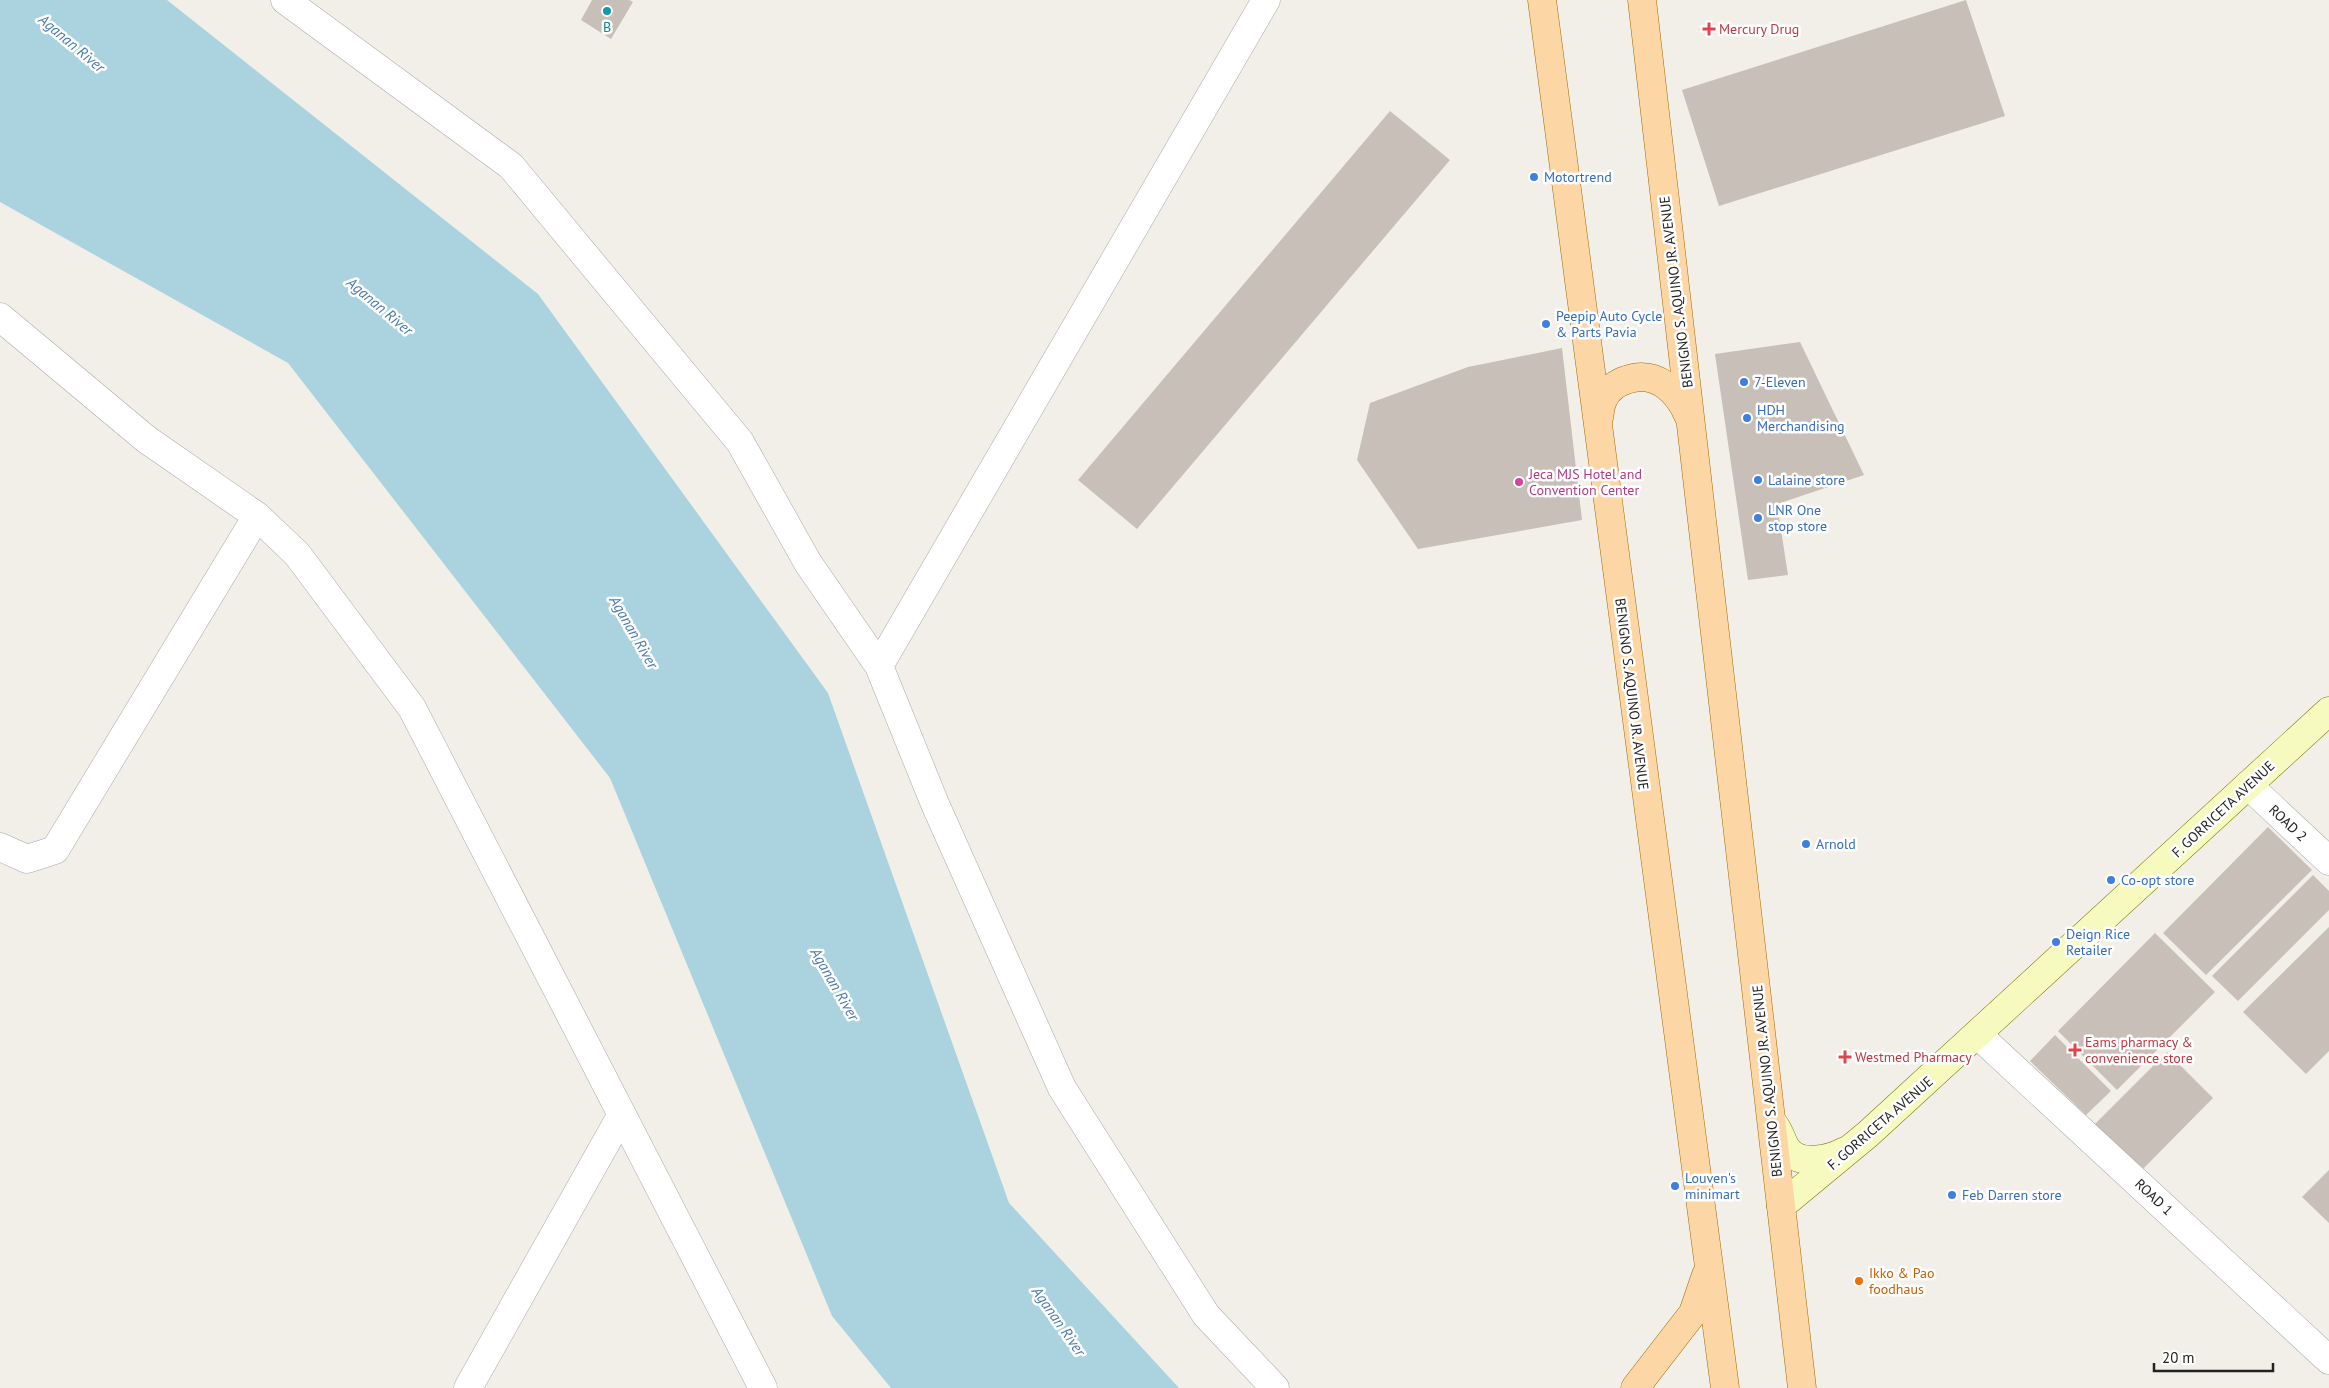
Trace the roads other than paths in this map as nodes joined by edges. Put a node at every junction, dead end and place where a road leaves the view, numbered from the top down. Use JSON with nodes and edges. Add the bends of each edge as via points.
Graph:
{"nodes":[{"id":1,"x":285,"y":0,"type":"edge"},
{"id":2,"x":1266,"y":0,"type":"edge"},
{"id":3,"x":1542,"y":0,"type":"edge"},
{"id":4,"x":1642,"y":0,"type":"edge"},
{"id":5,"x":0,"y":317,"type":"edge"},
{"id":6,"x":1691,"y":420,"type":"junction"},
{"id":7,"x":1597,"y":426,"type":"junction"},
{"id":8,"x":257,"y":516,"type":"junction"},
{"id":9,"x":879,"y":666,"type":"junction"},
{"id":10,"x":2329,"y":711,"type":"edge"},
{"id":11,"x":2248,"y":785,"type":"junction"},
{"id":12,"x":0,"y":847,"type":"edge"},
{"id":13,"x":2329,"y":861,"type":"edge"},
{"id":14,"x":1978,"y":1035,"type":"junction"},
{"id":15,"x":621,"y":1116,"type":"junction"},
{"id":16,"x":1772,"y":1122,"type":"junction"},
{"id":17,"x":1868,"y":1134,"type":"junction"},
{"id":18,"x":1781,"y":1206,"type":"junction"},
{"id":19,"x":1704,"y":1239,"type":"junction"},
{"id":20,"x":2329,"y":1360,"type":"edge"},
{"id":21,"x":468,"y":1388,"type":"edge"},
{"id":22,"x":763,"y":1388,"type":"edge"},
{"id":23,"x":1276,"y":1388,"type":"edge"},
{"id":24,"x":1635,"y":1388,"type":"edge"},
{"id":25,"x":1724,"y":1388,"type":"edge"},
{"id":26,"x":1802,"y":1388,"type":"edge"}],
"edges":[{"from":1,"to":9,"type":"street","via":[[511,166],[740,442],[808,563]]},
{"from":2,"to":9,"type":"street"},
{"from":3,"to":7,"type":"main road","name":"BENIGNO S. AQUINO JR. AVENUE"},
{"from":4,"to":6,"type":"main road","name":"BENIGNO S. AQUINO JR. AVENUE"},
{"from":5,"to":8,"type":"street","via":[[146,439]]},
{"from":6,"to":7,"type":"main road","via":[[1673,392],[1657,379],[1637,376],[1617,383],[1604,399]]},
{"from":6,"to":16,"type":"main road","name":"BENIGNO S. AQUINO JR. AVENUE"},
{"from":7,"to":19,"type":"main road","name":"BENIGNO S. AQUINO JR. AVENUE"},
{"from":8,"to":12,"type":"street","via":[[55,850],[27,859]]},
{"from":8,"to":15,"type":"street","via":[[297,554],[412,708]]},
{"from":9,"to":23,"type":"street","via":[[935,804],[1062,1088],[1206,1315]]},
{"from":10,"to":11,"type":"main road","name":"F. GORRICETA AVENUE"},
{"from":11,"to":13,"type":"street","name":"ROAD 2"},
{"from":11,"to":14,"type":"main road","name":"F. GORRICETA AVENUE"},
{"from":14,"to":17,"type":"main road","name":"F. GORRICETA AVENUE"},
{"from":14,"to":20,"type":"street","name":"ROAD 1"},
{"from":15,"to":21,"type":"street"},
{"from":15,"to":22,"type":"street"},
{"from":16,"to":17,"type":"main road","via":[[1790,1153],[1803,1160],[1834,1157]]},
{"from":16,"to":18,"type":"main road","name":"BENIGNO S. AQUINO JR. AVENUE"},
{"from":17,"to":18,"type":"main road","name":"F. GORRICETA AVENUE"},
{"from":18,"to":26,"type":"main road","name":"BENIGNO S. AQUINO JR. AVENUE"},
{"from":19,"to":24,"type":"main road","via":[[1706,1275],[1693,1314]]},
{"from":19,"to":25,"type":"main road","name":"BENIGNO S. AQUINO JR. AVENUE"}]}
